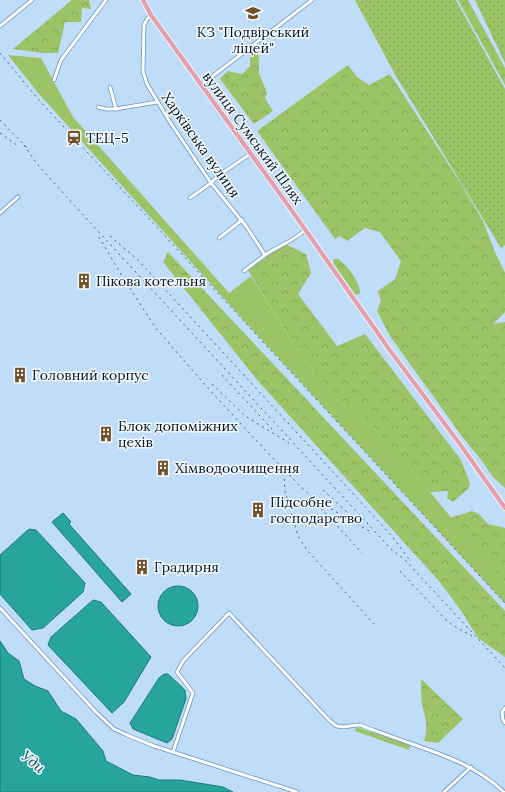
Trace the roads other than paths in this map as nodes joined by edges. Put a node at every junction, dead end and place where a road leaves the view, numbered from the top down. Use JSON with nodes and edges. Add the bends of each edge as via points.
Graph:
{"nodes":[{"id":1,"x":32,"y":0,"type":"edge"},
{"id":2,"x":106,"y":0,"type":"edge"},
{"id":3,"x":143,"y":0,"type":"edge"},
{"id":4,"x":312,"y":0,"type":"edge"},
{"id":5,"x":151,"y":15,"type":"junction"},
{"id":6,"x":0,"y":26,"type":"edge"},
{"id":7,"x":54,"y":80,"type":"dead end"},
{"id":8,"x":201,"y":85,"type":"junction"},
{"id":9,"x":110,"y":87,"type":"dead end"},
{"id":10,"x":158,"y":102,"type":"junction"},
{"id":11,"x":98,"y":107,"type":"dead end"},
{"id":12,"x":116,"y":109,"type":"junction"},
{"id":13,"x":250,"y":154,"type":"junction"},
{"id":14,"x":211,"y":182,"type":"junction"},
{"id":15,"x":18,"y":197,"type":"dead end"},
{"id":16,"x":190,"y":198,"type":"dead end"},
{"id":17,"x":0,"y":213,"type":"edge"},
{"id":18,"x":242,"y":220,"type":"junction"},
{"id":19,"x":305,"y":230,"type":"junction"},
{"id":20,"x":219,"y":238,"type":"dead end"},
{"id":21,"x":265,"y":255,"type":"junction"},
{"id":22,"x":244,"y":271,"type":"dead end"},
{"id":23,"x":504,"y":506,"type":"edge"},
{"id":24,"x":0,"y":608,"type":"edge"},
{"id":25,"x":505,"y":708,"type":"edge"},
{"id":26,"x":505,"y":723,"type":"edge"},
{"id":27,"x":173,"y":752,"type":"junction"},
{"id":28,"x":471,"y":767,"type":"junction"},
{"id":29,"x":297,"y":792,"type":"edge"},
{"id":30,"x":444,"y":792,"type":"edge"},
{"id":31,"x":504,"y":792,"type":"edge"}],
"edges":[{"from":1,"to":6,"type":"street"},
{"from":2,"to":7,"type":"street","via":[[61,60]]},
{"from":3,"to":5,"type":"main road","name":"вулиця Сумський Шлях"},
{"from":4,"to":8,"type":"street"},
{"from":5,"to":8,"type":"main road","name":"вулиця Сумський Шлях"},
{"from":5,"to":10,"type":"street","name":"Харківська вулиця","via":[[144,25],[143,72]]},
{"from":8,"to":13,"type":"main road","name":"вулиця Сумський Шлях"},
{"from":9,"to":12,"type":"street"},
{"from":10,"to":12,"type":"street"},
{"from":10,"to":14,"type":"street","name":"Харківська вулиця"},
{"from":11,"to":12,"type":"street"},
{"from":13,"to":14,"type":"street"},
{"from":13,"to":19,"type":"main road","name":"вулиця Сумський Шлях"},
{"from":14,"to":16,"type":"street"},
{"from":14,"to":18,"type":"street","name":"Харківська вулиця"},
{"from":15,"to":17,"type":"street"},
{"from":18,"to":20,"type":"street"},
{"from":18,"to":21,"type":"street","name":"Харківська вулиця"},
{"from":19,"to":21,"type":"street"},
{"from":19,"to":23,"type":"main road","name":"вулиця Сумський Шлях"},
{"from":21,"to":22,"type":"street"},
{"from":24,"to":27,"type":"street","via":[[96,712],[114,728]]},
{"from":25,"to":26,"type":"street","via":[[502,712]]},
{"from":27,"to":28,"type":"street","via":[[193,693],[176,672],[183,661],[230,613],[337,726],[360,725],[444,754]]},
{"from":27,"to":29,"type":"street"},
{"from":28,"to":30,"type":"street"},
{"from":28,"to":31,"type":"street"}]}
